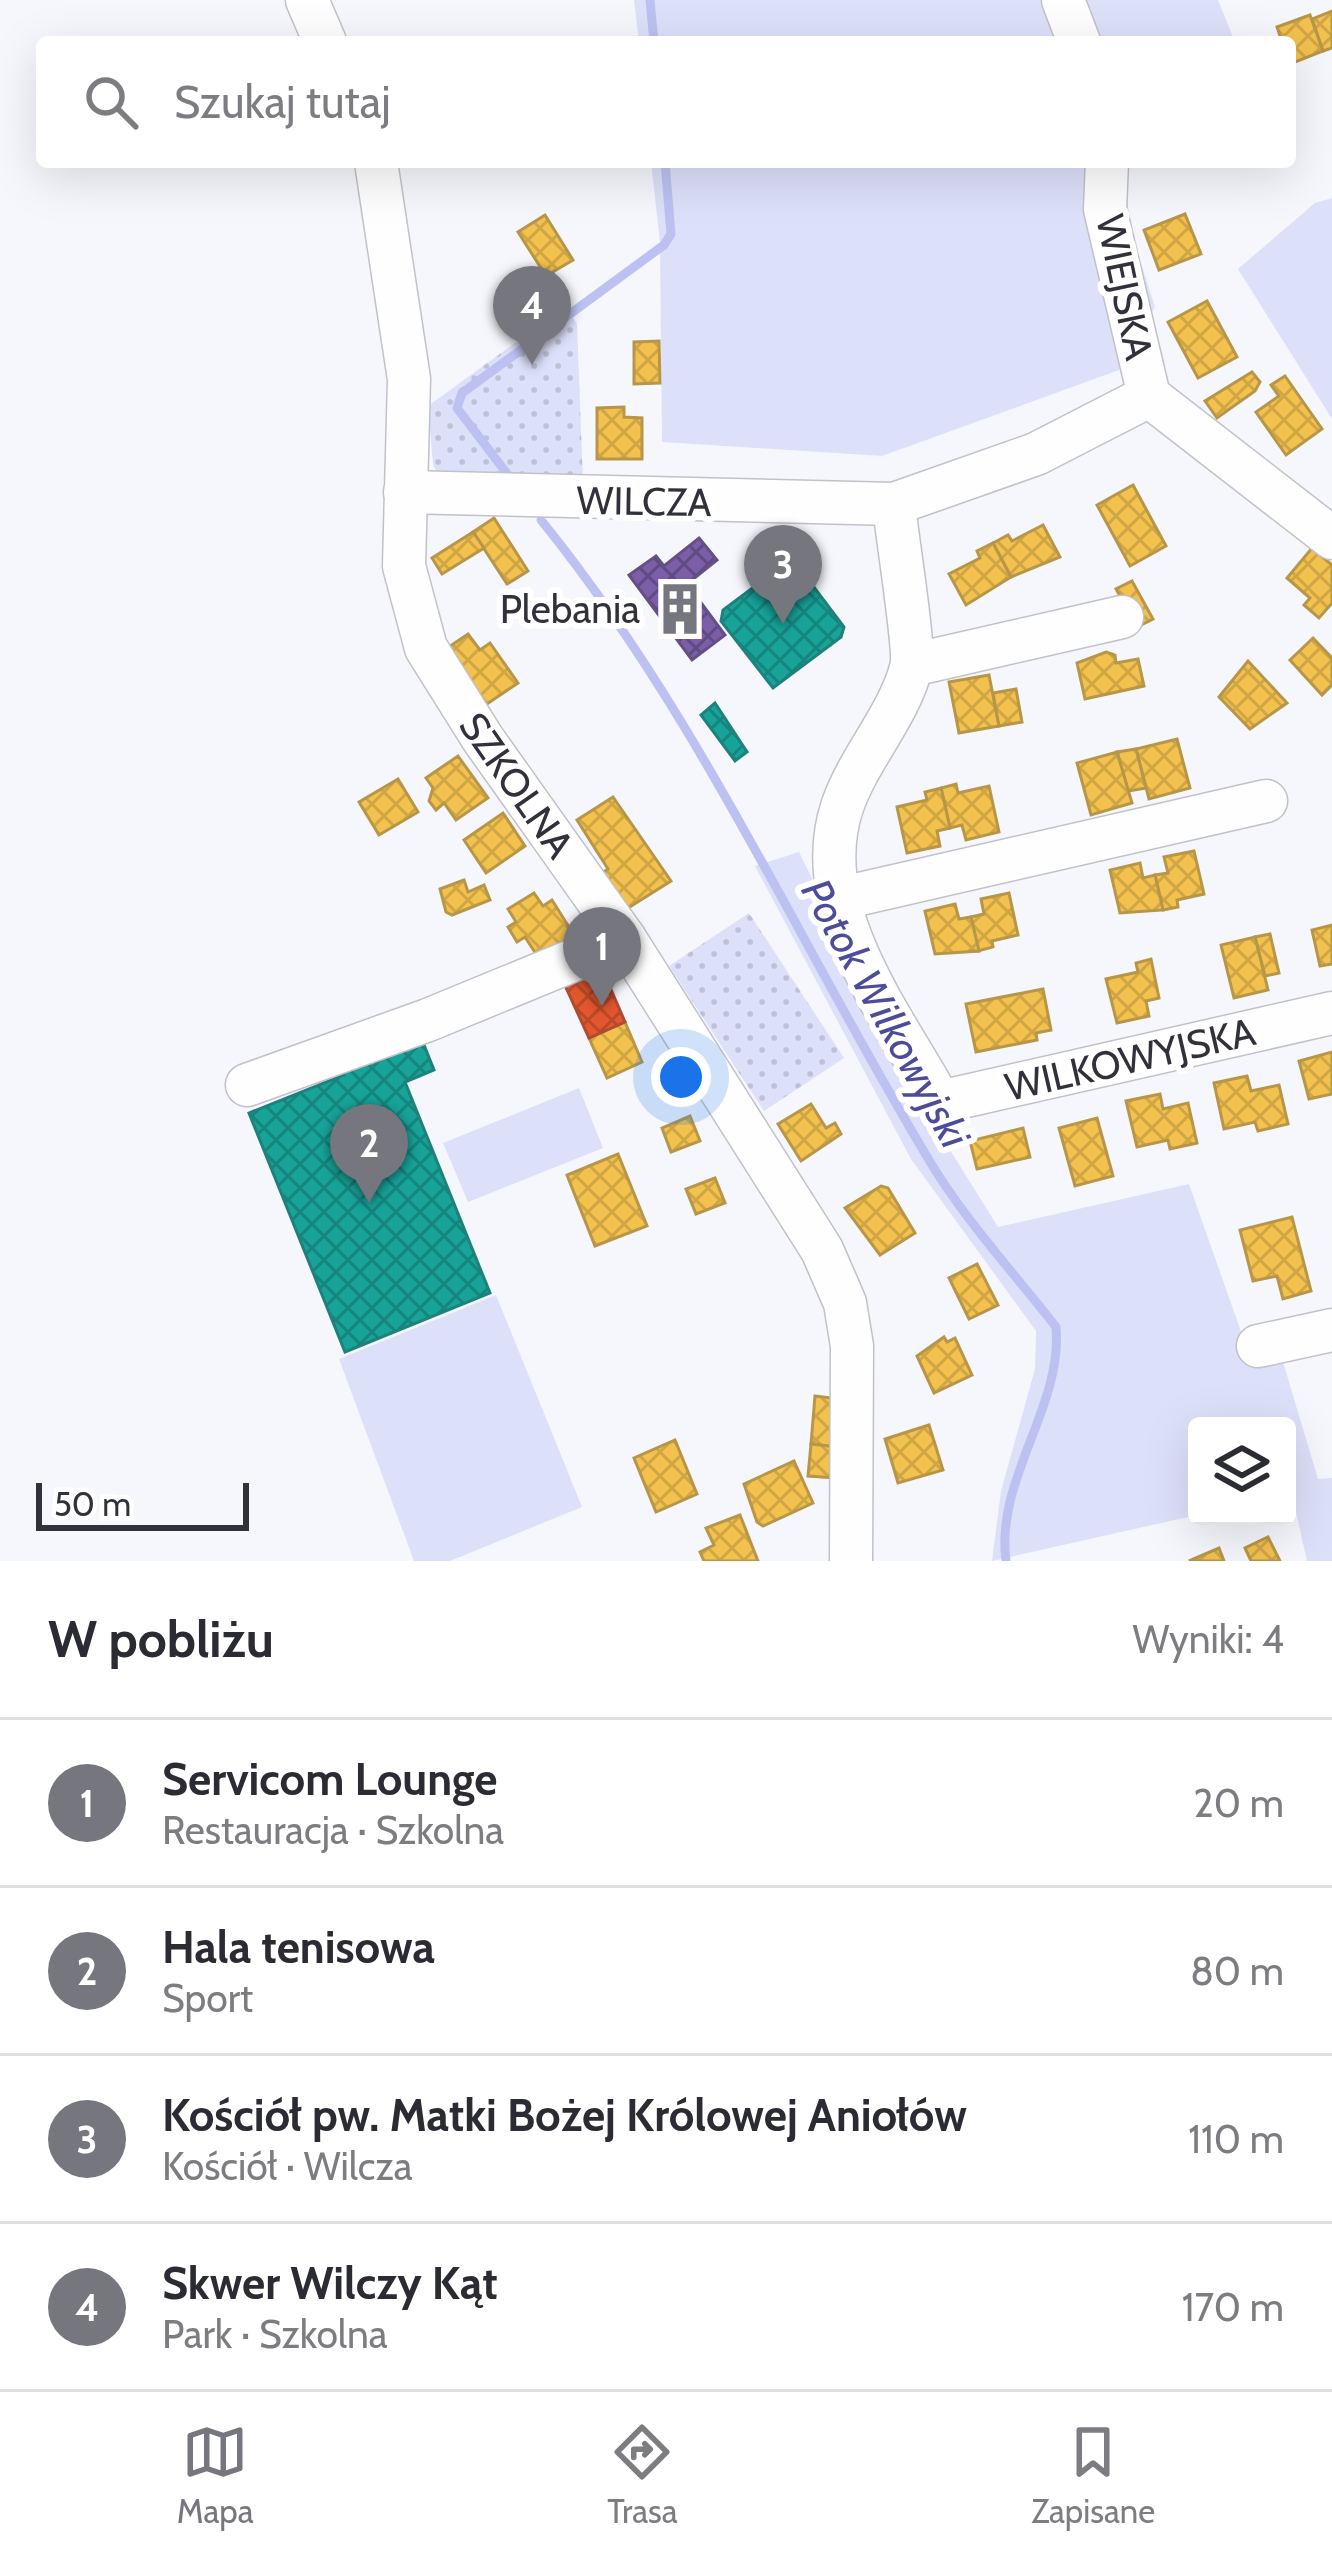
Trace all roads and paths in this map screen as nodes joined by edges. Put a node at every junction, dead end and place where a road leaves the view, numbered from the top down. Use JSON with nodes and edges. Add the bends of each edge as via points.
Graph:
{"nodes":[{"id":1,"x":307,"y":0,"type":"edge"},
{"id":2,"x":1063,"y":0,"type":"edge"},
{"id":3,"x":322,"y":36,"type":"edge"},
{"id":4,"x":1077,"y":36,"type":"edge"},
{"id":5,"x":378,"y":168,"type":"edge"},
{"id":6,"x":1108,"y":168,"type":"edge"},
{"id":7,"x":1149,"y":396,"type":"junction"},
{"id":8,"x":404,"y":492,"type":"junction"},
{"id":9,"x":894,"y":504,"type":"junction"},
{"id":10,"x":1332,"y":538,"type":"edge"},
{"id":11,"x":1122,"y":617,"type":"dead end"},
{"id":12,"x":913,"y":665,"type":"junction"},
{"id":13,"x":1266,"y":801,"type":"dead end"},
{"id":14,"x":838,"y":899,"type":"junction"},
{"id":15,"x":625,"y":939,"type":"junction"},
{"id":16,"x":1332,"y":1013,"type":"edge"},
{"id":17,"x":247,"y":1085,"type":"dead end"},
{"id":18,"x":1332,"y":1330,"type":"edge"},
{"id":19,"x":1258,"y":1346,"type":"dead end"},
{"id":20,"x":851,"y":1561,"type":"edge"}],
"edges":[{"from":1,"to":3,"type":"street"},
{"from":2,"to":4,"type":"street"},
{"from":5,"to":8,"type":"street","name":"SZKOLNA","via":[[409,379]]},
{"from":6,"to":7,"type":"street","name":"WIEJSKA","via":[[1105,209]]},
{"from":7,"to":9,"type":"street","name":"WILCZA","via":[[1036,454]]},
{"from":7,"to":10,"type":"street","name":"WIEJSKA"},
{"from":8,"to":9,"type":"street","name":"WILCZA"},
{"from":8,"to":15,"type":"street","name":"SZKOLNA","via":[[404,566],[426,648]]},
{"from":9,"to":12,"type":"street"},
{"from":11,"to":12,"type":"street"},
{"from":12,"to":14,"type":"street","name":"WILKOWYJSKA","via":[[843,804]]},
{"from":13,"to":14,"type":"street"},
{"from":14,"to":16,"type":"street","name":"WILKOWYJSKA","via":[[850,937],[940,1102]]},
{"from":15,"to":17,"type":"street"},
{"from":15,"to":20,"type":"street","name":"SZKOLNA","via":[[822,1250],[845,1304],[852,1346]]},
{"from":18,"to":19,"type":"street"}]}
